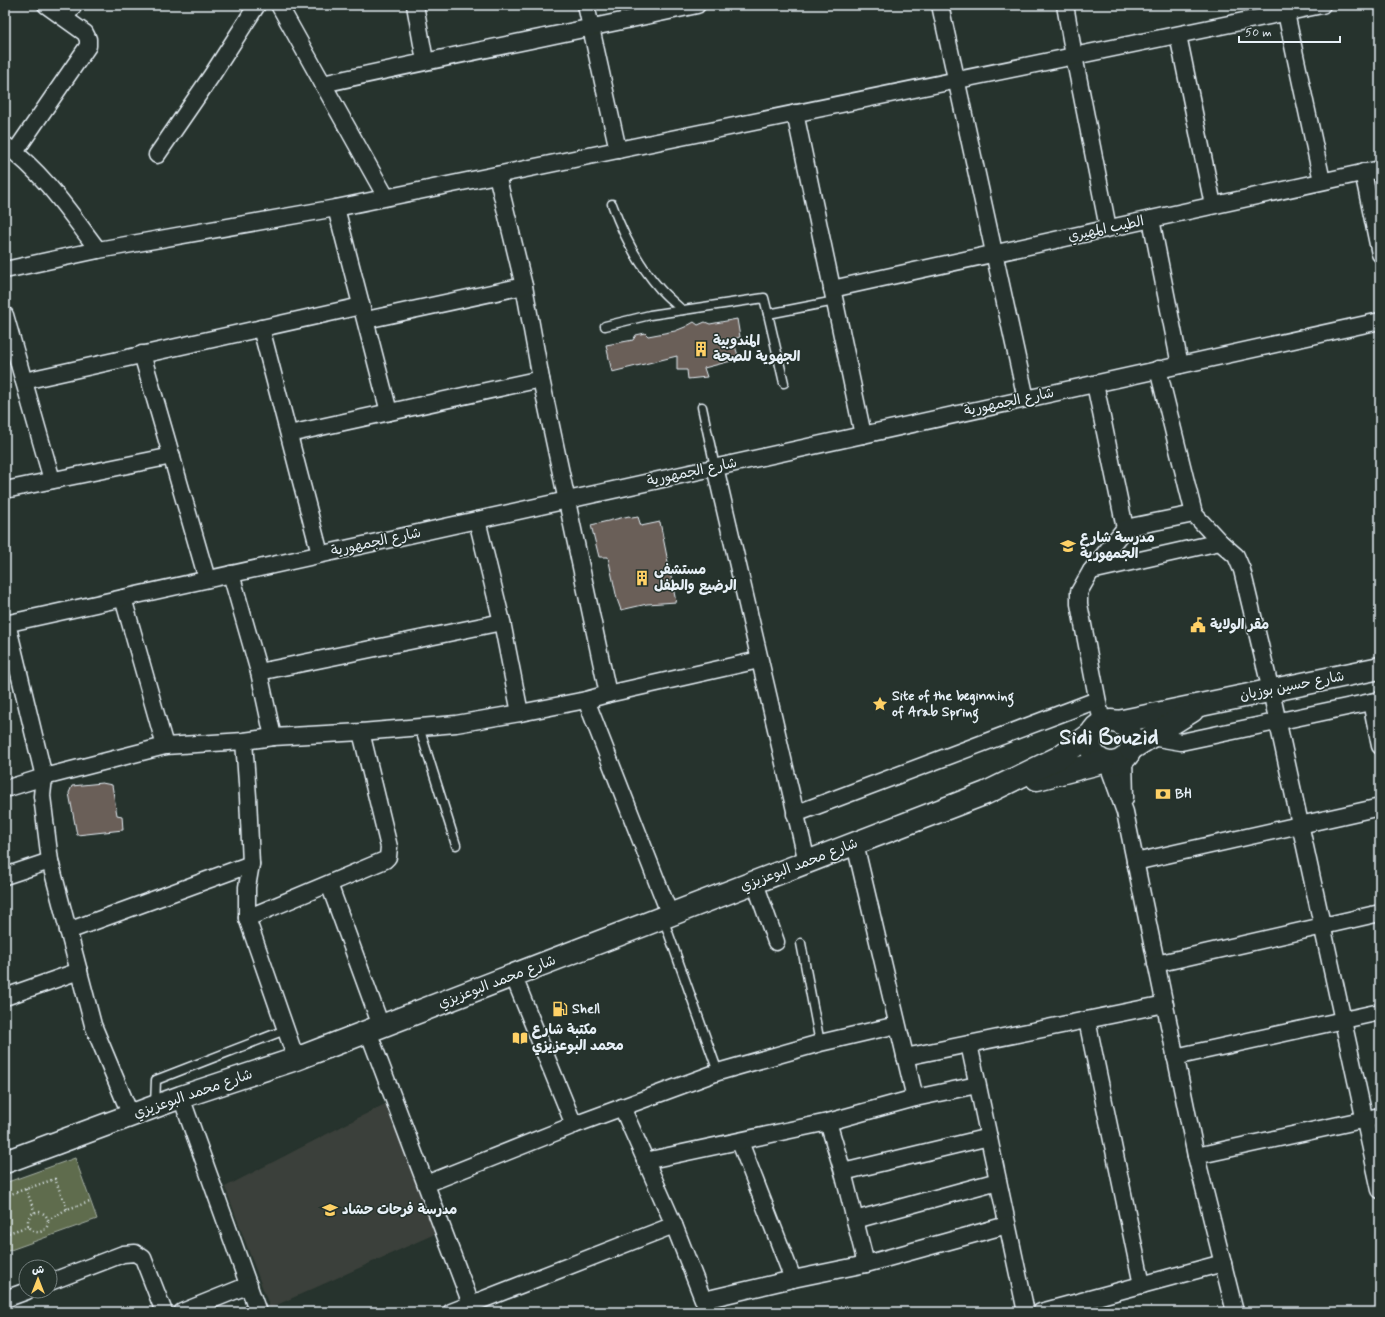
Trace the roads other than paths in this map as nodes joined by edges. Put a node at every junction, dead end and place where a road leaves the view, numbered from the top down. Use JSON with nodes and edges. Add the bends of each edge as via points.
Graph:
{"nodes":[{"id":1,"x":46,"y":5,"type":"edge"},
{"id":2,"x":74,"y":5,"type":"edge"},
{"id":3,"x":258,"y":5,"type":"edge"},
{"id":4,"x":279,"y":5,"type":"edge"},
{"id":5,"x":414,"y":5,"type":"edge"},
{"id":6,"x":586,"y":5,"type":"edge"},
{"id":7,"x":698,"y":5,"type":"edge"},
{"id":8,"x":940,"y":5,"type":"edge"},
{"id":9,"x":1065,"y":5,"type":"edge"},
{"id":10,"x":1322,"y":5,"type":"edge"},
{"id":11,"x":1286,"y":13,"type":"junction"},
{"id":12,"x":65,"y":18,"type":"junction"},
{"id":13,"x":591,"y":28,"type":"junction"},
{"id":14,"x":1178,"y":35,"type":"junction"},
{"id":15,"x":1074,"y":56,"type":"junction"},
{"id":16,"x":425,"y":61,"type":"junction"},
{"id":17,"x":957,"y":80,"type":"junction"},
{"id":18,"x":323,"y":84,"type":"junction"},
{"id":19,"x":795,"y":113,"type":"junction"},
{"id":20,"x":10,"y":149,"type":"edge"},
{"id":21,"x":618,"y":150,"type":"junction"},
{"id":22,"x":157,"y":155,"type":"dead end"},
{"id":23,"x":1380,"y":169,"type":"edge"},
{"id":24,"x":1363,"y":172,"type":"junction"},
{"id":25,"x":498,"y":175,"type":"junction"},
{"id":26,"x":1322,"y":181,"type":"junction"},
{"id":27,"x":386,"y":197,"type":"junction"},
{"id":28,"x":612,"y":204,"type":"dead end"},
{"id":29,"x":1213,"y":205,"type":"junction"},
{"id":30,"x":336,"y":208,"type":"junction"},
{"id":31,"x":1151,"y":219,"type":"junction"},
{"id":32,"x":1108,"y":228,"type":"junction"},
{"id":33,"x":98,"y":250,"type":"junction"},
{"id":34,"x":994,"y":253,"type":"junction"},
{"id":35,"x":1380,"y":254,"type":"edge"},
{"id":36,"x":5,"y":270,"type":"edge"},
{"id":37,"x":524,"y":286,"type":"junction"},
{"id":38,"x":833,"y":295,"type":"junction"},
{"id":39,"x":682,"y":310,"type":"junction"},
{"id":40,"x":363,"y":313,"type":"junction"},
{"id":41,"x":768,"y":314,"type":"junction"},
{"id":42,"x":5,"y":315,"type":"edge"},
{"id":43,"x":1380,"y":321,"type":"edge"},
{"id":44,"x":605,"y":326,"type":"dead end"},
{"id":45,"x":261,"y":328,"type":"junction"},
{"id":46,"x":142,"y":354,"type":"junction"},
{"id":47,"x":1180,"y":365,"type":"junction"},
{"id":48,"x":1158,"y":370,"type":"junction"},
{"id":49,"x":541,"y":379,"type":"junction"},
{"id":50,"x":24,"y":381,"type":"junction"},
{"id":51,"x":784,"y":383,"type":"dead end"},
{"id":52,"x":1095,"y":384,"type":"junction"},
{"id":53,"x":1026,"y":399,"type":"junction"},
{"id":54,"x":702,"y":407,"type":"dead end"},
{"id":55,"x":388,"y":412,"type":"junction"},
{"id":56,"x":289,"y":434,"type":"junction"},
{"id":57,"x":863,"y":435,"type":"junction"},
{"id":58,"x":172,"y":456,"type":"junction"},
{"id":59,"x":715,"y":467,"type":"junction"},
{"id":60,"x":52,"y":480,"type":"junction"},
{"id":61,"x":5,"y":490,"type":"edge"},
{"id":62,"x":567,"y":500,"type":"junction"},
{"id":63,"x":1194,"y":514,"type":"junction"},
{"id":64,"x":477,"y":520,"type":"junction"},
{"id":65,"x":1125,"y":528,"type":"junction"},
{"id":66,"x":1220,"y":542,"type":"junction"},
{"id":67,"x":320,"y":554,"type":"junction"},
{"id":68,"x":1091,"y":571,"type":"junction"},
{"id":69,"x":231,"y":574,"type":"junction"},
{"id":70,"x":207,"y":579,"type":"junction"},
{"id":71,"x":123,"y":598,"type":"junction"},
{"id":72,"x":502,"y":622,"type":"junction"},
{"id":73,"x":6,"y":623,"type":"edge"},
{"id":74,"x":759,"y":660,"type":"junction"},
{"id":75,"x":1380,"y":668,"type":"edge"},
{"id":76,"x":259,"y":672,"type":"junction"},
{"id":77,"x":1271,"y":691,"type":"junction"},
{"id":78,"x":608,"y":694,"type":"junction"},
{"id":79,"x":586,"y":700,"type":"junction"},
{"id":80,"x":1097,"y":700,"type":"junction"},
{"id":81,"x":1375,"y":701,"type":"edge"},
{"id":82,"x":1203,"y":704,"type":"junction"},
{"id":83,"x":520,"y":713,"type":"junction"},
{"id":84,"x":1277,"y":722,"type":"junction"},
{"id":85,"x":1103,"y":726,"type":"junction"},
{"id":86,"x":418,"y":728,"type":"junction"},
{"id":87,"x":361,"y":732,"type":"junction"},
{"id":88,"x":273,"y":737,"type":"junction"},
{"id":89,"x":1151,"y":737,"type":"junction"},
{"id":90,"x":244,"y":741,"type":"junction"},
{"id":91,"x":166,"y":746,"type":"junction"},
{"id":92,"x":1380,"y":746,"type":"edge"},
{"id":93,"x":1116,"y":758,"type":"junction"},
{"id":94,"x":44,"y":777,"type":"junction"},
{"id":95,"x":5,"y":789,"type":"edge"},
{"id":96,"x":986,"y":794,"type":"junction"},
{"id":97,"x":1380,"y":806,"type":"edge"},
{"id":98,"x":795,"y":814,"type":"junction"},
{"id":99,"x":1300,"y":824,"type":"junction"},
{"id":100,"x":855,"y":844,"type":"junction"},
{"id":101,"x":456,"y":845,"type":"dead end"},
{"id":102,"x":50,"y":861,"type":"junction"},
{"id":103,"x":807,"y":862,"type":"junction"},
{"id":104,"x":1135,"y":862,"type":"junction"},
{"id":105,"x":251,"y":864,"type":"junction"},
{"id":106,"x":5,"y":876,"type":"edge"},
{"id":107,"x":755,"y":883,"type":"junction"},
{"id":108,"x":329,"y":884,"type":"junction"},
{"id":109,"x":1380,"y":913,"type":"edge"},
{"id":110,"x":666,"y":917,"type":"junction"},
{"id":111,"x":247,"y":918,"type":"junction"},
{"id":112,"x":1322,"y":926,"type":"junction"},
{"id":113,"x":68,"y":931,"type":"junction"},
{"id":114,"x":776,"y":942,"type":"dead end"},
{"id":115,"x":801,"y":943,"type":"dead end"},
{"id":116,"x":1156,"y":964,"type":"junction"},
{"id":117,"x":79,"y":971,"type":"junction"},
{"id":118,"x":513,"y":975,"type":"junction"},
{"id":119,"x":5,"y":997,"type":"edge"},
{"id":120,"x":1165,"y":1004,"type":"junction"},
{"id":121,"x":1380,"y":1012,"type":"edge"},
{"id":122,"x":1087,"y":1020,"type":"junction"},
{"id":123,"x":1343,"y":1020,"type":"junction"},
{"id":124,"x":897,"y":1025,"type":"junction"},
{"id":125,"x":374,"y":1029,"type":"junction"},
{"id":126,"x":286,"y":1030,"type":"junction"},
{"id":127,"x":820,"y":1042,"type":"junction"},
{"id":128,"x":969,"y":1044,"type":"junction"},
{"id":129,"x":905,"y":1057,"type":"junction"},
{"id":130,"x":1176,"y":1057,"type":"junction"},
{"id":131,"x":296,"y":1059,"type":"junction"},
{"id":132,"x":718,"y":1072,"type":"junction"},
{"id":133,"x":978,"y":1085,"type":"junction"},
{"id":134,"x":181,"y":1097,"type":"junction"},
{"id":135,"x":914,"y":1098,"type":"junction"},
{"id":136,"x":155,"y":1107,"type":"junction"},
{"id":137,"x":622,"y":1107,"type":"junction"},
{"id":138,"x":130,"y":1116,"type":"junction"},
{"id":139,"x":1372,"y":1117,"type":"edge"},
{"id":140,"x":828,"y":1122,"type":"junction"},
{"id":141,"x":574,"y":1125,"type":"junction"},
{"id":142,"x":989,"y":1137,"type":"junction"},
{"id":143,"x":740,"y":1142,"type":"junction"},
{"id":144,"x":1196,"y":1156,"type":"junction"},
{"id":145,"x":645,"y":1161,"type":"junction"},
{"id":146,"x":5,"y":1162,"type":"edge"},
{"id":147,"x":844,"y":1172,"type":"junction"},
{"id":148,"x":998,"y":1181,"type":"junction"},
{"id":149,"x":426,"y":1184,"type":"junction"},
{"id":150,"x":1380,"y":1190,"type":"edge"},
{"id":151,"x":855,"y":1220,"type":"junction"},
{"id":152,"x":674,"y":1225,"type":"junction"},
{"id":153,"x":1007,"y":1225,"type":"junction"},
{"id":154,"x":1223,"y":1263,"type":"junction"},
{"id":155,"x":866,"y":1264,"type":"junction"},
{"id":156,"x":58,"y":1279,"type":"edge"},
{"id":157,"x":793,"y":1279,"type":"junction"},
{"id":158,"x":249,"y":1285,"type":"junction"},
{"id":159,"x":1142,"y":1285,"type":"junction"},
{"id":160,"x":18,"y":1294,"type":"edge"},
{"id":161,"x":5,"y":1299,"type":"edge"},
{"id":162,"x":706,"y":1306,"type":"edge"},
{"id":163,"x":472,"y":1308,"type":"edge"},
{"id":164,"x":164,"y":1312,"type":"edge"},
{"id":165,"x":182,"y":1312,"type":"edge"},
{"id":166,"x":258,"y":1312,"type":"edge"},
{"id":167,"x":451,"y":1312,"type":"edge"},
{"id":168,"x":1026,"y":1312,"type":"edge"},
{"id":169,"x":1041,"y":1312,"type":"edge"},
{"id":170,"x":1235,"y":1312,"type":"edge"}],
"edges":[{"from":1,"to":12,"type":"street"},
{"from":2,"to":12,"type":"street"},
{"from":3,"to":22,"type":"street"},
{"from":4,"to":18,"type":"street"},
{"from":5,"to":16,"type":"street"},
{"from":6,"to":13,"type":"street"},
{"from":7,"to":13,"type":"street"},
{"from":8,"to":17,"type":"street"},
{"from":9,"to":15,"type":"street"},
{"from":10,"to":11,"type":"street"},
{"from":11,"to":14,"type":"street"},
{"from":11,"to":26,"type":"street"},
{"from":12,"to":20,"type":"street","via":[[85,33],[88,46]]},
{"from":13,"to":16,"type":"street"},
{"from":13,"to":21,"type":"street"},
{"from":14,"to":15,"type":"street"},
{"from":14,"to":29,"type":"street"},
{"from":15,"to":17,"type":"street"},
{"from":15,"to":32,"type":"street"},
{"from":16,"to":18,"type":"street"},
{"from":17,"to":19,"type":"street"},
{"from":17,"to":34,"type":"street"},
{"from":18,"to":27,"type":"street"},
{"from":19,"to":21,"type":"street"},
{"from":19,"to":38,"type":"street"},
{"from":20,"to":33,"type":"street","via":[[53,190]]},
{"from":21,"to":25,"type":"street"},
{"from":23,"to":24,"type":"street","name":"الطيب المهيري"},
{"from":24,"to":26,"type":"street","name":"الطيب المهيري"},
{"from":24,"to":35,"type":"street"},
{"from":25,"to":27,"type":"street"},
{"from":25,"to":37,"type":"street"},
{"from":26,"to":29,"type":"street","name":"الطيب المهيري"},
{"from":27,"to":30,"type":"street"},
{"from":28,"to":39,"type":"lane","via":[[639,261],[660,290]]},
{"from":29,"to":31,"type":"street","name":"الطيب المهيري"},
{"from":30,"to":33,"type":"street"},
{"from":30,"to":40,"type":"street"},
{"from":31,"to":32,"type":"street","name":"الطيب المهيري"},
{"from":31,"to":47,"type":"street"},
{"from":32,"to":34,"type":"street","name":"الطيب المهيري"},
{"from":33,"to":36,"type":"street"},
{"from":34,"to":38,"type":"street","name":"الطيب المهيري"},
{"from":34,"to":53,"type":"street"},
{"from":37,"to":40,"type":"street"},
{"from":37,"to":49,"type":"street"},
{"from":38,"to":41,"type":"lane"},
{"from":38,"to":57,"type":"street"},
{"from":39,"to":41,"type":"lane","via":[[764,298]]},
{"from":39,"to":44,"type":"lane"},
{"from":40,"to":45,"type":"street"},
{"from":40,"to":55,"type":"street"},
{"from":41,"to":51,"type":"lane"},
{"from":42,"to":50,"type":"street"},
{"from":43,"to":47,"type":"street","name":"شارع الجمهورية"},
{"from":45,"to":46,"type":"street"},
{"from":45,"to":56,"type":"street"},
{"from":46,"to":50,"type":"street"},
{"from":46,"to":58,"type":"street"},
{"from":47,"to":48,"type":"street","name":"شارع الجمهورية"},
{"from":48,"to":52,"type":"street","name":"شارع الجمهورية"},
{"from":48,"to":63,"type":"street"},
{"from":49,"to":55,"type":"street"},
{"from":49,"to":62,"type":"street"},
{"from":50,"to":60,"type":"street"},
{"from":52,"to":53,"type":"street","name":"شارع الجمهورية"},
{"from":52,"to":65,"type":"street"},
{"from":53,"to":57,"type":"street","name":"شارع الجمهورية"},
{"from":54,"to":59,"type":"lane"},
{"from":55,"to":56,"type":"street"},
{"from":56,"to":67,"type":"street"},
{"from":57,"to":59,"type":"street","name":"شارع الجمهورية"},
{"from":58,"to":60,"type":"street"},
{"from":58,"to":70,"type":"street"},
{"from":59,"to":62,"type":"street","name":"شارع الجمهورية"},
{"from":59,"to":74,"type":"street"},
{"from":60,"to":61,"type":"street"},
{"from":62,"to":64,"type":"street","name":"شارع الجمهورية"},
{"from":62,"to":78,"type":"street"},
{"from":63,"to":65,"type":"street"},
{"from":63,"to":66,"type":"street"},
{"from":64,"to":67,"type":"street","name":"شارع الجمهورية"},
{"from":64,"to":72,"type":"street"},
{"from":65,"to":68,"type":"street"},
{"from":66,"to":68,"type":"street"},
{"from":66,"to":77,"type":"street","via":[[1236,556],[1242,570]]},
{"from":67,"to":69,"type":"street","name":"شارع الجمهورية"},
{"from":68,"to":80,"type":"street","via":[[1079,592],[1079,604]]},
{"from":69,"to":70,"type":"street","name":"شارع الجمهورية"},
{"from":69,"to":76,"type":"street"},
{"from":70,"to":71,"type":"street","name":"شارع الجمهورية"},
{"from":71,"to":73,"type":"street","name":"شارع الجمهورية"},
{"from":71,"to":91,"type":"street"},
{"from":72,"to":76,"type":"street"},
{"from":72,"to":83,"type":"street"},
{"from":73,"to":94,"type":"street"},
{"from":74,"to":78,"type":"street"},
{"from":74,"to":98,"type":"street"},
{"from":75,"to":77,"type":"main road","name":"شارع حسين بوزيان"},
{"from":76,"to":88,"type":"street"},
{"from":77,"to":82,"type":"main road","name":"شارع حسين بوزيان"},
{"from":77,"to":84,"type":"street"},
{"from":78,"to":79,"type":"street"},
{"from":79,"to":83,"type":"street"},
{"from":79,"to":110,"type":"street"},
{"from":80,"to":85,"type":"street"},
{"from":80,"to":98,"type":"street"},
{"from":81,"to":84,"type":"street"},
{"from":81,"to":92,"type":"street"},
{"from":82,"to":85,"type":"main road","name":"شارع حسين بوزيان"},
{"from":82,"to":89,"type":"main road","name":"شارع حسين بوزيان"},
{"from":83,"to":86,"type":"street"},
{"from":84,"to":89,"type":"street","via":[[1181,742]]},
{"from":84,"to":99,"type":"street"},
{"from":85,"to":93,"type":"main road","via":[[1089,743],[1091,751],[1096,757]]},
{"from":85,"to":93,"type":"main road","via":[[1125,726],[1130,733],[1132,741]]},
{"from":85,"to":96,"type":"main road","name":"شارع محمد البوعزيزي","via":[[1058,758]]},
{"from":86,"to":87,"type":"street"},
{"from":86,"to":101,"type":"lane"},
{"from":87,"to":88,"type":"street"},
{"from":87,"to":108,"type":"street","via":[[389,853],[385,860]]},
{"from":88,"to":90,"type":"street"},
{"from":89,"to":93,"type":"main road","name":"شارع حسين بوزيان"},
{"from":90,"to":91,"type":"street"},
{"from":90,"to":105,"type":"street"},
{"from":91,"to":94,"type":"street"},
{"from":93,"to":96,"type":"main road","name":"شارع محمد البوعزيزي"},
{"from":93,"to":104,"type":"street"},
{"from":94,"to":95,"type":"street"},
{"from":94,"to":102,"type":"street","via":[[42,796]]},
{"from":96,"to":100,"type":"main road","name":"شارع محمد البوعزيزي"},
{"from":97,"to":99,"type":"street"},
{"from":98,"to":103,"type":"street"},
{"from":99,"to":104,"type":"street"},
{"from":99,"to":112,"type":"street"},
{"from":100,"to":103,"type":"main road","name":"شارع محمد البوعزيزي"},
{"from":100,"to":124,"type":"street"},
{"from":102,"to":106,"type":"street"},
{"from":102,"to":113,"type":"street"},
{"from":103,"to":107,"type":"main road","name":"شارع محمد البوعزيزي"},
{"from":104,"to":116,"type":"street"},
{"from":105,"to":111,"type":"street","via":[[247,887]]},
{"from":105,"to":113,"type":"street"},
{"from":107,"to":110,"type":"main road","name":"شارع محمد البوعزيزي"},
{"from":107,"to":114,"type":"street"},
{"from":108,"to":111,"type":"street"},
{"from":108,"to":125,"type":"street"},
{"from":109,"to":112,"type":"street"},
{"from":110,"to":118,"type":"main road","name":"شارع محمد البوعزيزي"},
{"from":110,"to":132,"type":"lane"},
{"from":111,"to":126,"type":"street"},
{"from":112,"to":116,"type":"street"},
{"from":112,"to":123,"type":"street"},
{"from":113,"to":117,"type":"street"},
{"from":115,"to":127,"type":"lane"},
{"from":116,"to":120,"type":"street"},
{"from":117,"to":119,"type":"street"},
{"from":117,"to":138,"type":"street","via":[[93,1025]]},
{"from":118,"to":125,"type":"main road","name":"شارع محمد البوعزيزي"},
{"from":118,"to":141,"type":"street"},
{"from":120,"to":122,"type":"street"},
{"from":120,"to":130,"type":"street"},
{"from":121,"to":123,"type":"street"},
{"from":122,"to":128,"type":"street"},
{"from":122,"to":159,"type":"street"},
{"from":123,"to":130,"type":"street"},
{"from":123,"to":139,"type":"street"},
{"from":124,"to":127,"type":"street"},
{"from":124,"to":129,"type":"street"},
{"from":125,"to":131,"type":"main road","name":"شارع محمد البوعزيزي"},
{"from":125,"to":149,"type":"street"},
{"from":126,"to":131,"type":"street"},
{"from":126,"to":136,"type":"lane","via":[[156,1080]]},
{"from":127,"to":132,"type":"street"},
{"from":128,"to":129,"type":"street"},
{"from":128,"to":133,"type":"street"},
{"from":129,"to":135,"type":"street"},
{"from":130,"to":144,"type":"street"},
{"from":131,"to":134,"type":"main road","name":"شارع محمد البوعزيزي"},
{"from":132,"to":137,"type":"street"},
{"from":133,"to":135,"type":"street"},
{"from":133,"to":142,"type":"street"},
{"from":134,"to":136,"type":"main road","name":"شارع محمد البوعزيزي"},
{"from":134,"to":158,"type":"street"},
{"from":135,"to":140,"type":"street"},
{"from":136,"to":138,"type":"main road","name":"شارع محمد البوعزيزي"},
{"from":137,"to":141,"type":"street"},
{"from":137,"to":145,"type":"street"},
{"from":138,"to":146,"type":"main road","name":"شارع محمد البوعزيزي"},
{"from":139,"to":144,"type":"street"},
{"from":139,"to":150,"type":"street"},
{"from":140,"to":143,"type":"street"},
{"from":140,"to":147,"type":"street"},
{"from":141,"to":149,"type":"street"},
{"from":142,"to":147,"type":"street"},
{"from":142,"to":148,"type":"street"},
{"from":143,"to":145,"type":"street"},
{"from":143,"to":157,"type":"street"},
{"from":144,"to":154,"type":"street"},
{"from":145,"to":152,"type":"street"},
{"from":147,"to":151,"type":"street"},
{"from":148,"to":151,"type":"street"},
{"from":148,"to":153,"type":"street"},
{"from":149,"to":163,"type":"street"},
{"from":151,"to":155,"type":"street"},
{"from":152,"to":162,"type":"street"},
{"from":152,"to":163,"type":"street"},
{"from":153,"to":155,"type":"street"},
{"from":153,"to":168,"type":"street"},
{"from":154,"to":159,"type":"street"},
{"from":154,"to":170,"type":"street"},
{"from":155,"to":157,"type":"street"},
{"from":156,"to":164,"type":"street","via":[[123,1254],[135,1253],[143,1258]]},
{"from":157,"to":162,"type":"street"},
{"from":158,"to":165,"type":"street"},
{"from":158,"to":166,"type":"street"},
{"from":159,"to":169,"type":"street"},
{"from":160,"to":161,"type":"street"},
{"from":163,"to":167,"type":"street"}]}
